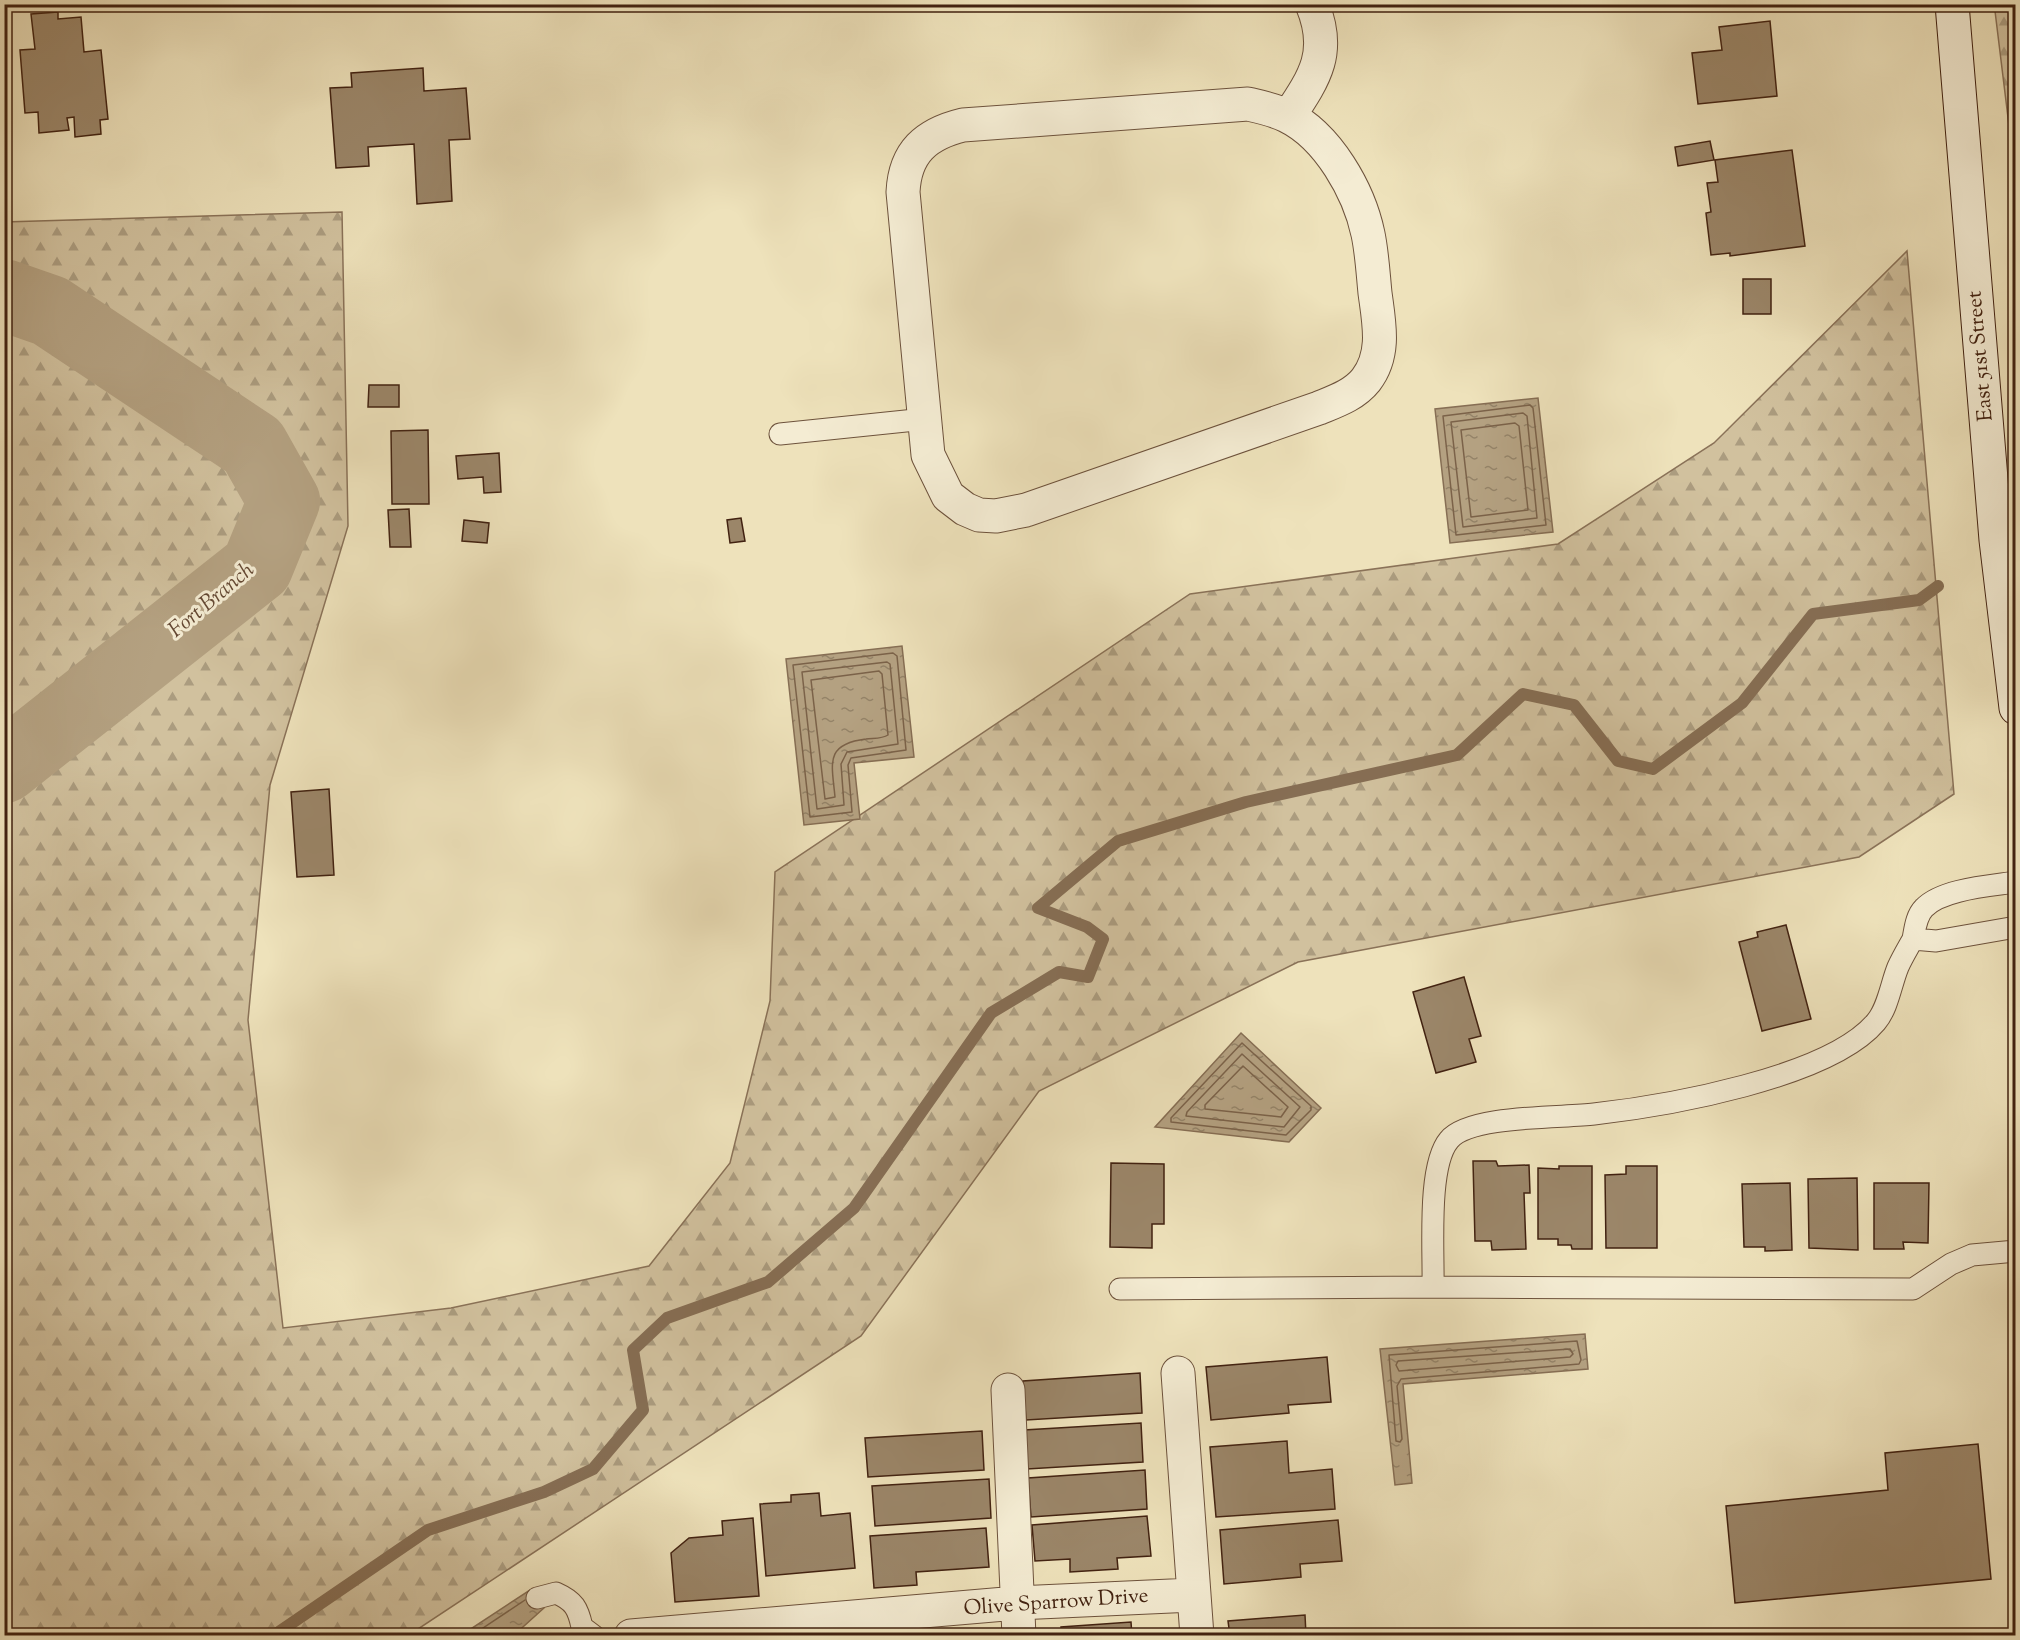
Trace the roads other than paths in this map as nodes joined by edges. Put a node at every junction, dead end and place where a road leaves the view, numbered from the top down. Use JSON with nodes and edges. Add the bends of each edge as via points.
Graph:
{"nodes":[{"id":1,"x":1312,"y":4,"type":"edge"},
{"id":2,"x":1952,"y":4,"type":"edge"},
{"id":3,"x":1289,"y":116,"type":"junction"},
{"id":4,"x":925,"y":419,"type":"junction"},
{"id":5,"x":780,"y":434,"type":"dead end"},
{"id":6,"x":2016,"y":708,"type":"edge"},
{"id":7,"x":2016,"y":882,"type":"edge"},
{"id":8,"x":2016,"y":927,"type":"edge"},
{"id":9,"x":1914,"y":939,"type":"junction"},
{"id":10,"x":2016,"y":1251,"type":"edge"},
{"id":11,"x":1433,"y":1287,"type":"junction"},
{"id":12,"x":1120,"y":1289,"type":"dead end"},
{"id":13,"x":1178,"y":1373,"type":"dead end"},
{"id":14,"x":1008,"y":1390,"type":"dead end"},
{"id":15,"x":1193,"y":1595,"type":"junction"},
{"id":16,"x":537,"y":1598,"type":"dead end"},
{"id":17,"x":1017,"y":1604,"type":"junction"},
{"id":18,"x":757,"y":1631,"type":"edge"},
{"id":19,"x":594,"y":1635,"type":"edge"},
{"id":20,"x":631,"y":1635,"type":"edge"},
{"id":21,"x":1019,"y":1635,"type":"edge"},
{"id":22,"x":1197,"y":1635,"type":"edge"}],
"edges":[{"from":1,"to":3,"type":"street","via":[[1319,20],[1322,45],[1319,67]]},
{"from":2,"to":6,"type":"street","name":"East 51st Street","via":[[1996,540]]},
{"from":3,"to":4,"type":"street","via":[[1248,104],[963,125],[942,130],[924,143],[904,173],[903,192]]},
{"from":3,"to":4,"type":"street","via":[[1331,155],[1353,190],[1368,232],[1380,346],[1377,362],[1351,394],[1026,510],[996,516],[979,515],[948,496],[928,455]]},
{"from":4,"to":5,"type":"lane"},
{"from":7,"to":9,"type":"lane","via":[[1938,898],[1923,908],[1915,924]]},
{"from":8,"to":9,"type":"lane","via":[[1936,941]]},
{"from":9,"to":11,"type":"lane","via":[[1877,1021],[1859,1038],[1818,1060],[1756,1083],[1689,1099],[1596,1114],[1471,1125],[1449,1139],[1435,1166]]},
{"from":10,"to":11,"type":"lane","via":[[1972,1255],[1913,1289]]},
{"from":11,"to":12,"type":"lane"},
{"from":13,"to":15,"type":"street"},
{"from":14,"to":17,"type":"street"},
{"from":15,"to":17,"type":"street","name":"Olive Sparrow Drive"},
{"from":15,"to":22,"type":"street"},
{"from":16,"to":19,"type":"lane","via":[[556,1593],[573,1601],[579,1609],[582,1627]]},
{"from":17,"to":18,"type":"street","name":"Olive Sparrow Drive"},
{"from":17,"to":21,"type":"street"},
{"from":18,"to":20,"type":"street","name":"Olive Sparrow Drive"}]}
